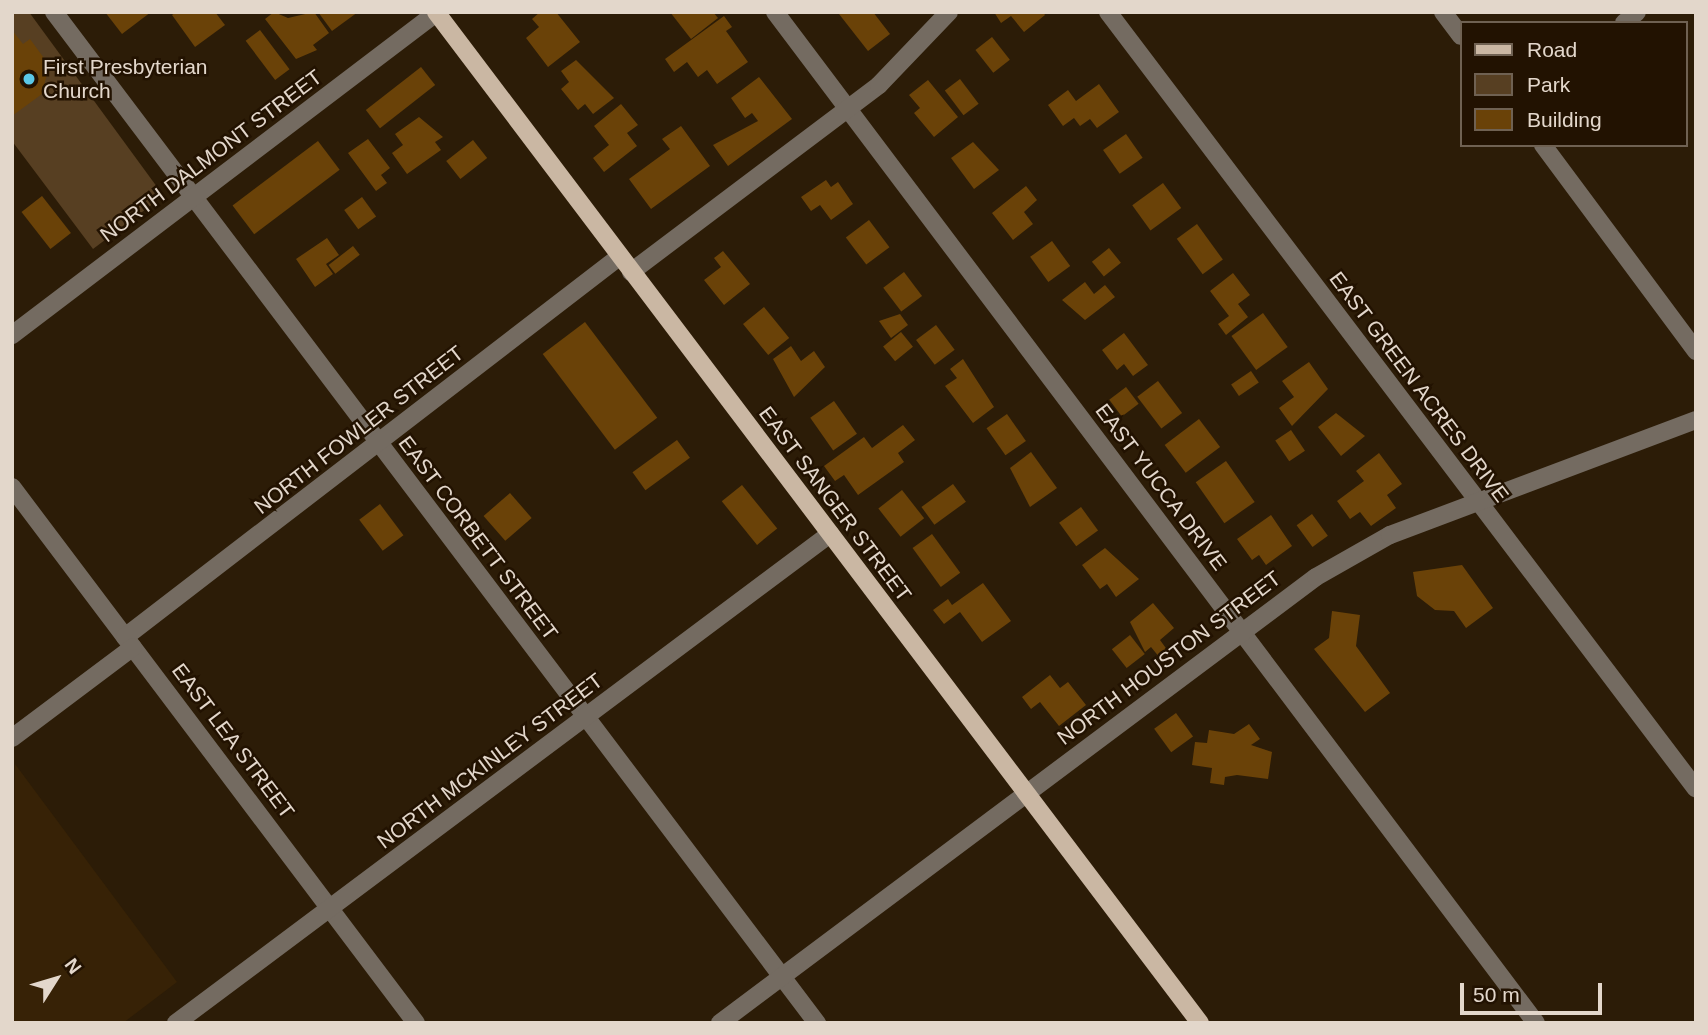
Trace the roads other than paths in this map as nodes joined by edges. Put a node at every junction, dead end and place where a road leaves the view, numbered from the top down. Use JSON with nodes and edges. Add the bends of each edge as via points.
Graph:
{"nodes":[{"id":1,"x":54,"y":12,"type":"edge"},
{"id":2,"x":775,"y":12,"type":"edge"},
{"id":3,"x":949,"y":12,"type":"edge"},
{"id":4,"x":1108,"y":12,"type":"edge"},
{"id":5,"x":1443,"y":12,"type":"edge"},
{"id":6,"x":436,"y":13,"type":"edge"},
{"id":7,"x":1460,"y":35,"type":"edge"},
{"id":8,"x":848,"y":109,"type":"junction"},
{"id":9,"x":1544,"y":147,"type":"edge"},
{"id":10,"x":193,"y":198,"type":"junction"},
{"id":11,"x":619,"y":257,"type":"junction"},
{"id":12,"x":631,"y":272,"type":"junction"},
{"id":13,"x":12,"y":335,"type":"edge"},
{"id":14,"x":1696,"y":351,"type":"edge"},
{"id":15,"x":1696,"y":420,"type":"edge"},
{"id":16,"x":379,"y":444,"type":"junction"},
{"id":17,"x":12,"y":487,"type":"edge"},
{"id":18,"x":1479,"y":502,"type":"junction"},
{"id":19,"x":830,"y":534,"type":"junction"},
{"id":20,"x":1241,"y":631,"type":"junction"},
{"id":21,"x":129,"y":642,"type":"junction"},
{"id":22,"x":586,"y":718,"type":"junction"},
{"id":23,"x":12,"y":738,"type":"edge"},
{"id":24,"x":1696,"y":789,"type":"edge"},
{"id":25,"x":1026,"y":793,"type":"junction"},
{"id":26,"x":330,"y":908,"type":"junction"},
{"id":27,"x":782,"y":976,"type":"junction"},
{"id":28,"x":176,"y":1023,"type":"edge"},
{"id":29,"x":416,"y":1023,"type":"edge"},
{"id":30,"x":720,"y":1023,"type":"edge"},
{"id":31,"x":817,"y":1023,"type":"edge"},
{"id":32,"x":1200,"y":1023,"type":"edge"},
{"id":33,"x":1536,"y":1023,"type":"edge"}],
"edges":[{"from":1,"to":10,"type":"street","name":"EAST CORBETT STREET"},
{"from":2,"to":8,"type":"street","name":"EAST YUCCA DRIVE"},
{"from":3,"to":8,"type":"street"},
{"from":4,"to":18,"type":"street","name":"EAST GREEN ACRES DRIVE"},
{"from":5,"to":7,"type":"street"},
{"from":6,"to":10,"type":"street","name":"NORTH DALMONT STREET"},
{"from":6,"to":11,"type":"main road","name":"EAST SANGER STREET"},
{"from":8,"to":12,"type":"street"},
{"from":8,"to":20,"type":"street","name":"EAST YUCCA DRIVE"},
{"from":9,"to":14,"type":"street"},
{"from":10,"to":13,"type":"street","name":"NORTH DALMONT STREET"},
{"from":10,"to":16,"type":"street","name":"EAST CORBETT STREET"},
{"from":11,"to":12,"type":"main road","name":"EAST SANGER STREET"},
{"from":11,"to":16,"type":"street","name":"NORTH FOWLER STREET"},
{"from":12,"to":19,"type":"main road","name":"EAST SANGER STREET"},
{"from":15,"to":18,"type":"street","name":"NORTH HOUSTON STREET"},
{"from":16,"to":21,"type":"street","name":"NORTH FOWLER STREET"},
{"from":16,"to":22,"type":"street","name":"EAST CORBETT STREET"},
{"from":17,"to":21,"type":"street","name":"EAST LEA STREET"},
{"from":18,"to":20,"type":"street","name":"NORTH HOUSTON STREET","via":[[1361,550]]},
{"from":18,"to":24,"type":"street","name":"EAST GREEN ACRES DRIVE"},
{"from":19,"to":22,"type":"street","name":"NORTH MCKINLEY STREET"},
{"from":19,"to":25,"type":"main road","name":"EAST SANGER STREET"},
{"from":20,"to":25,"type":"street","name":"NORTH HOUSTON STREET"},
{"from":20,"to":33,"type":"street","name":"EAST YUCCA DRIVE"},
{"from":21,"to":23,"type":"street","name":"NORTH FOWLER STREET"},
{"from":21,"to":26,"type":"street","name":"EAST LEA STREET"},
{"from":22,"to":26,"type":"street","name":"NORTH MCKINLEY STREET"},
{"from":22,"to":27,"type":"street","name":"EAST CORBETT STREET"},
{"from":25,"to":27,"type":"street","name":"NORTH HOUSTON STREET"},
{"from":25,"to":32,"type":"main road","name":"EAST SANGER STREET"},
{"from":26,"to":28,"type":"street","name":"NORTH MCKINLEY STREET"},
{"from":26,"to":29,"type":"street","name":"EAST LEA STREET"},
{"from":27,"to":30,"type":"street","name":"NORTH HOUSTON STREET"},
{"from":27,"to":31,"type":"street","name":"EAST CORBETT STREET"}]}
